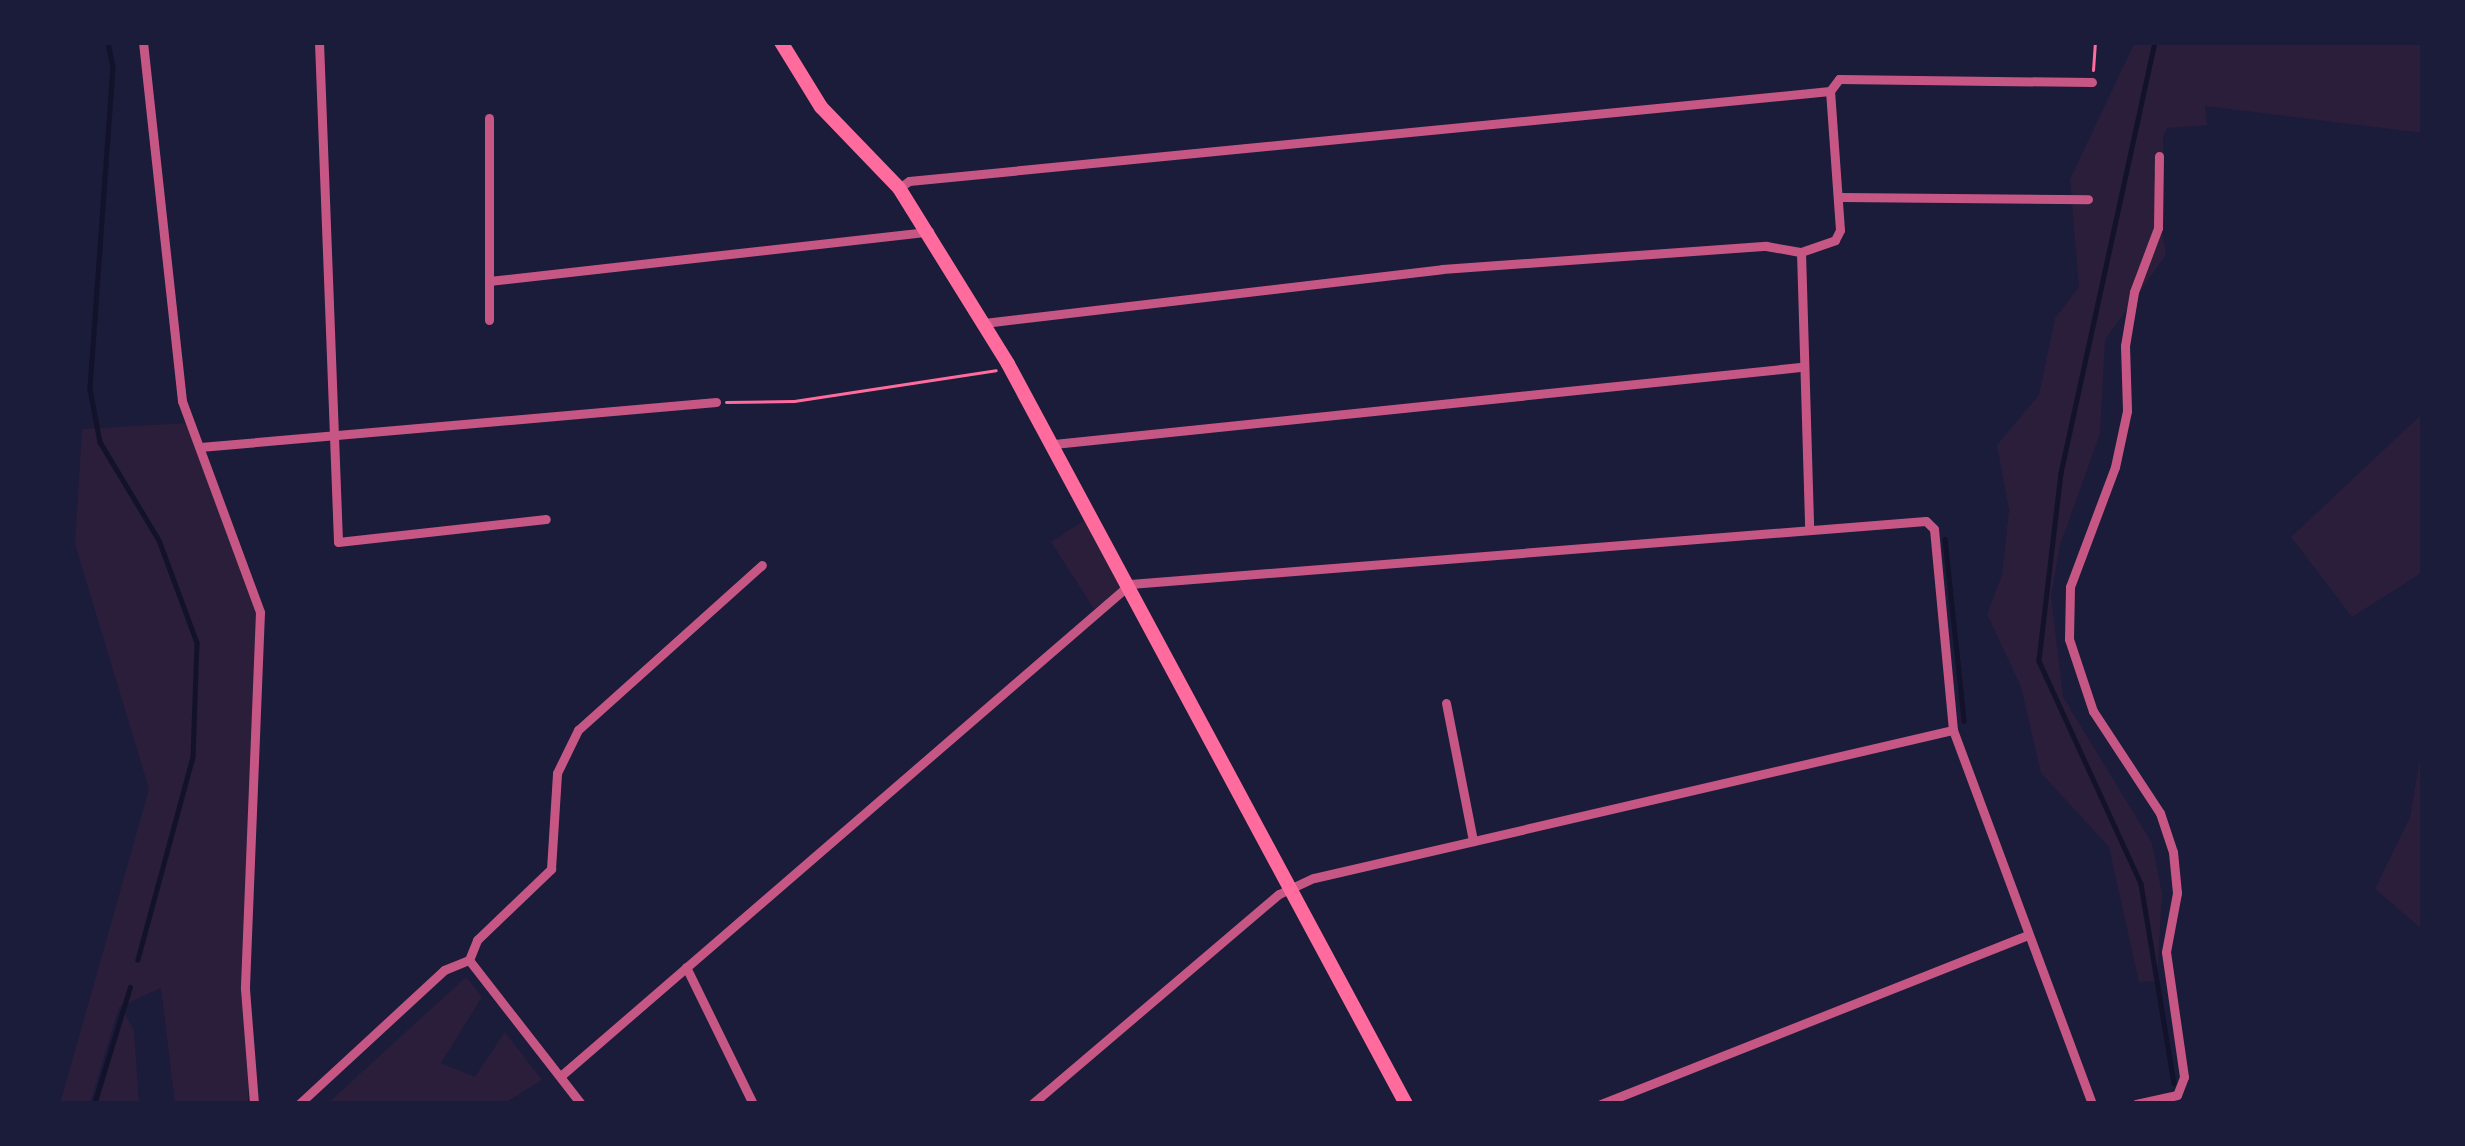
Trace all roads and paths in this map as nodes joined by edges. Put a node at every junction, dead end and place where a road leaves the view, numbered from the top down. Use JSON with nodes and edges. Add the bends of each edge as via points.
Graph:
{"nodes":[{"id":1,"x":143,"y":42,"type":"edge"},
{"id":2,"x":319,"y":42,"type":"edge"},
{"id":3,"x":781,"y":42,"type":"edge"},
{"id":4,"x":2095,"y":42,"type":"edge"},
{"id":5,"x":2092,"y":82,"type":"joint"},
{"id":6,"x":1830,"y":91,"type":"junction"},
{"id":7,"x":489,"y":118,"type":"dead end"},
{"id":8,"x":2158,"y":156,"type":"dead end"},
{"id":9,"x":899,"y":188,"type":"junction"},
{"id":10,"x":1840,"y":197,"type":"junction"},
{"id":11,"x":2088,"y":199,"type":"dead end"},
{"id":12,"x":929,"y":232,"type":"junction"},
{"id":13,"x":1801,"y":252,"type":"junction"},
{"id":14,"x":488,"y":281,"type":"junction"},
{"id":15,"x":488,"y":320,"type":"dead end"},
{"id":16,"x":984,"y":323,"type":"junction"},
{"id":17,"x":1009,"y":364,"type":"junction"},
{"id":18,"x":1800,"y":367,"type":"junction"},
{"id":19,"x":716,"y":402,"type":"joint"},
{"id":20,"x":328,"y":432,"type":"junction"},
{"id":21,"x":1054,"y":444,"type":"junction"},
{"id":22,"x":200,"y":447,"type":"junction"},
{"id":23,"x":546,"y":519,"type":"dead end"},
{"id":24,"x":1809,"y":526,"type":"junction"},
{"id":25,"x":763,"y":566,"type":"dead end"},
{"id":26,"x":1130,"y":584,"type":"junction"},
{"id":27,"x":1446,"y":703,"type":"dead end"},
{"id":28,"x":1953,"y":730,"type":"junction"},
{"id":29,"x":1473,"y":841,"type":"junction"},
{"id":30,"x":1293,"y":887,"type":"junction"},
{"id":31,"x":2028,"y":934,"type":"junction"},
{"id":32,"x":469,"y":960,"type":"junction"},
{"id":33,"x":686,"y":967,"type":"junction"},
{"id":34,"x":563,"y":1074,"type":"junction"},
{"id":35,"x":2177,"y":1095,"type":"junction"},
{"id":36,"x":254,"y":1104,"type":"edge"},
{"id":37,"x":299,"y":1104,"type":"edge"},
{"id":38,"x":581,"y":1104,"type":"edge"},
{"id":39,"x":753,"y":1104,"type":"edge"},
{"id":40,"x":1032,"y":1104,"type":"edge"},
{"id":41,"x":1406,"y":1104,"type":"edge"},
{"id":42,"x":1601,"y":1104,"type":"edge"},
{"id":43,"x":2092,"y":1104,"type":"edge"},
{"id":44,"x":2136,"y":1104,"type":"edge"},
{"id":45,"x":2187,"y":1104,"type":"edge"}],
"edges":[{"from":1,"to":22,"type":"street","via":[[178,376]]},
{"from":2,"to":20,"type":"street","via":[[332,279]]},
{"from":3,"to":9,"type":"main road","via":[[821,107]]},
{"from":4,"to":5,"type":"path"},
{"from":5,"to":6,"type":"street","via":[[1839,79]]},
{"from":6,"to":9,"type":"street","via":[[952,176]]},
{"from":6,"to":10,"type":"street"},
{"from":7,"to":14,"type":"street"},
{"from":8,"to":35,"type":"street","via":[[2158,228],[2125,346],[2127,411],[2070,587],[2069,639],[2093,711],[2160,813],[2174,852],[2177,893],[2166,952],[2184,1077]]},
{"from":9,"to":12,"type":"main road"},
{"from":10,"to":11,"type":"street"},
{"from":10,"to":13,"type":"street","via":[[1835,240]]},
{"from":12,"to":14,"type":"street"},
{"from":12,"to":16,"type":"main road"},
{"from":13,"to":16,"type":"street","via":[[1766,246],[1442,268]]},
{"from":13,"to":18,"type":"street"},
{"from":14,"to":15,"type":"street"},
{"from":16,"to":17,"type":"main road"},
{"from":17,"to":19,"type":"path","via":[[874,391]]},
{"from":17,"to":21,"type":"main road"},
{"from":18,"to":21,"type":"street"},
{"from":18,"to":24,"type":"street"},
{"from":19,"to":20,"type":"street"},
{"from":20,"to":22,"type":"street"},
{"from":20,"to":23,"type":"street","via":[[342,545]]},
{"from":21,"to":26,"type":"main road"},
{"from":22,"to":36,"type":"street","via":[[260,612],[245,988]]},
{"from":24,"to":26,"type":"street"},
{"from":24,"to":28,"type":"street","via":[[1926,521],[1934,529]]},
{"from":25,"to":32,"type":"street","via":[[578,730],[557,773],[550,869],[477,940]]},
{"from":26,"to":30,"type":"main road"},
{"from":26,"to":33,"type":"street"},
{"from":27,"to":29,"type":"street"},
{"from":28,"to":29,"type":"street"},
{"from":28,"to":31,"type":"street"},
{"from":29,"to":30,"type":"street"},
{"from":30,"to":40,"type":"street"},
{"from":30,"to":41,"type":"main road"},
{"from":31,"to":42,"type":"street"},
{"from":31,"to":43,"type":"street"},
{"from":32,"to":34,"type":"street","via":[[536,1052]]},
{"from":32,"to":37,"type":"street","via":[[444,970]]},
{"from":33,"to":34,"type":"street"},
{"from":33,"to":39,"type":"street"},
{"from":34,"to":38,"type":"street"},
{"from":35,"to":44,"type":"street"},
{"from":35,"to":45,"type":"street"}]}
